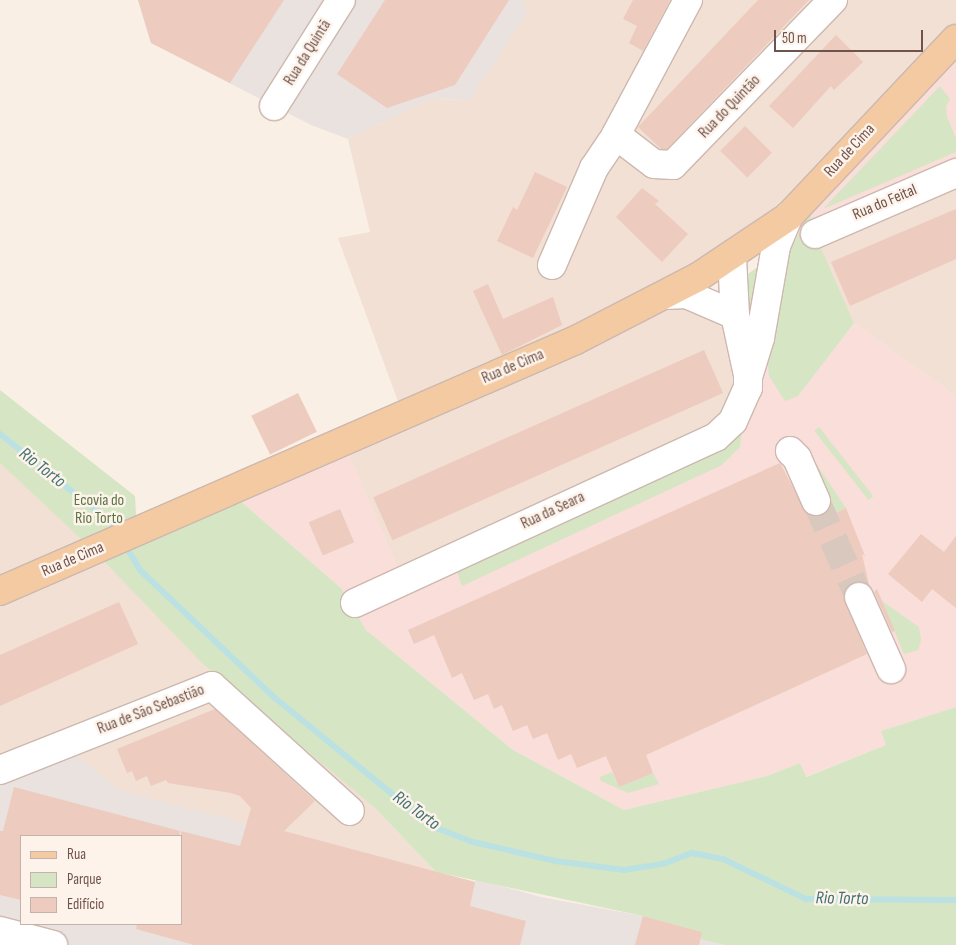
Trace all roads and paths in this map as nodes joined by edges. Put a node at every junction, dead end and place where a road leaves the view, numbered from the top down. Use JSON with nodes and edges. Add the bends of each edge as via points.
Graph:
{"nodes":[{"id":1,"x":341,"y":0,"type":"edge"},
{"id":2,"x":688,"y":0,"type":"edge"},
{"id":3,"x":833,"y":0,"type":"edge"},
{"id":4,"x":956,"y":39,"type":"edge"},
{"id":5,"x":274,"y":106,"type":"dead end"},
{"id":6,"x":616,"y":135,"type":"junction"},
{"id":7,"x":956,"y":173,"type":"edge"},
{"id":8,"x":789,"y":216,"type":"junction"},
{"id":9,"x":815,"y":234,"type":"dead end"},
{"id":10,"x":732,"y":257,"type":"junction"},
{"id":11,"x":552,"y":266,"type":"dead end"},
{"id":12,"x":665,"y":296,"type":"junction"},
{"id":13,"x":735,"y":315,"type":"junction"},
{"id":14,"x":748,"y":375,"type":"junction"},
{"id":15,"x":790,"y":451,"type":"dead end"},
{"id":16,"x":816,"y":501,"type":"tunnel mouth"},
{"id":17,"x":0,"y":591,"type":"edge"},
{"id":18,"x":859,"y":598,"type":"tunnel mouth"},
{"id":19,"x":355,"y":604,"type":"dead end"},
{"id":20,"x":891,"y":669,"type":"dead end"},
{"id":21,"x":0,"y":770,"type":"edge"},
{"id":22,"x":350,"y":811,"type":"dead end"},
{"id":23,"x":0,"y":932,"type":"edge"},
{"id":24,"x":53,"y":945,"type":"edge"}],
"edges":[{"from":1,"to":5,"type":"street","name":"Rua da Quintã"},
{"from":2,"to":6,"type":"street"},
{"from":3,"to":6,"type":"street","name":"Rua do Quintão","via":[[673,164],[654,164]]},
{"from":4,"to":8,"type":"main road","name":"Rua de Cima"},
{"from":6,"to":11,"type":"street","via":[[594,168]]},
{"from":7,"to":9,"type":"street","name":"Rua do Feital"},
{"from":8,"to":10,"type":"main road","name":"Rua de Cima"},
{"from":8,"to":14,"type":"street","via":[[776,246],[760,338]]},
{"from":10,"to":12,"type":"main road","name":"Rua de Cima"},
{"from":10,"to":13,"type":"street"},
{"from":12,"to":13,"type":"street","via":[[686,294]]},
{"from":12,"to":17,"type":"main road","name":"Rua de Cima","via":[[576,340]]},
{"from":13,"to":14,"type":"street"},
{"from":14,"to":19,"type":"street","name":"Rua da Seara","via":[[742,407],[733,421],[716,436]]},
{"from":15,"to":16,"type":"street","via":[[797,458]]},
{"from":18,"to":20,"type":"street"},
{"from":21,"to":22,"type":"street","name":"Rua de São Sebastião","via":[[212,686]]},
{"from":23,"to":24,"type":"street"}]}
